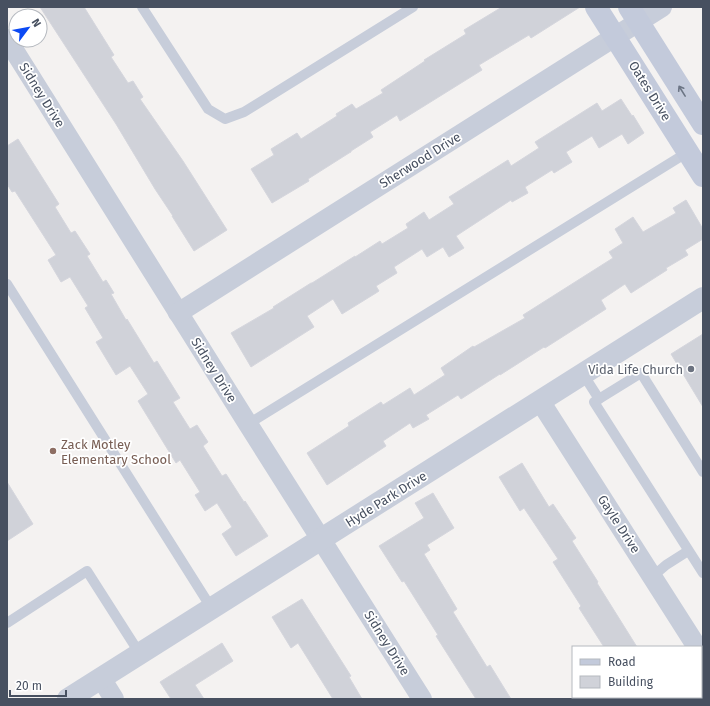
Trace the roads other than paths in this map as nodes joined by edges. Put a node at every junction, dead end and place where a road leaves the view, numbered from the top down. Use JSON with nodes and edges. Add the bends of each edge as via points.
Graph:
{"nodes":[{"id":1,"x":142,"y":7,"type":"edge"},
{"id":2,"x":413,"y":7,"type":"edge"},
{"id":3,"x":596,"y":7,"type":"edge"},
{"id":4,"x":662,"y":7,"type":"edge"},
{"id":5,"x":634,"y":15,"type":"edge"},
{"id":6,"x":615,"y":36,"type":"junction"},
{"id":7,"x":7,"y":39,"type":"edge"},
{"id":8,"x":703,"y":124,"type":"edge"},
{"id":9,"x":688,"y":152,"type":"junction"},
{"id":10,"x":703,"y":176,"type":"edge"},
{"id":11,"x":7,"y":284,"type":"edge"},
{"id":12,"x":703,"y":298,"type":"edge"},
{"id":13,"x":178,"y":313,"type":"junction"},
{"id":14,"x":583,"y":374,"type":"junction"},
{"id":15,"x":599,"y":399,"type":"junction"},
{"id":16,"x":540,"y":401,"type":"junction"},
{"id":17,"x":248,"y":424,"type":"junction"},
{"id":18,"x":703,"y":472,"type":"edge"},
{"id":19,"x":321,"y":540,"type":"junction"},
{"id":20,"x":688,"y":551,"type":"junction"},
{"id":21,"x":703,"y":573,"type":"edge"},
{"id":22,"x":652,"y":576,"type":"junction"},
{"id":23,"x":212,"y":609,"type":"junction"},
{"id":24,"x":7,"y":623,"type":"edge"},
{"id":25,"x":696,"y":646,"type":"edge"},
{"id":26,"x":140,"y":654,"type":"junction"},
{"id":27,"x":101,"y":678,"type":"junction"},
{"id":28,"x":68,"y":699,"type":"edge"},
{"id":29,"x":114,"y":699,"type":"edge"},
{"id":30,"x":422,"y":699,"type":"edge"}],
"edges":[{"from":1,"to":2,"type":"lane","via":[[208,110],[225,118],[244,112]]},
{"from":3,"to":6,"type":"main road","name":"Oates Drive"},
{"from":4,"to":5,"type":"street","name":"Sherwood Drive"},
{"from":5,"to":6,"type":"street","name":"Sherwood Drive"},
{"from":8,"to":5,"type":"main road","name":"Oates Drive","one_way":true},
{"from":6,"to":9,"type":"main road","name":"Oates Drive"},
{"from":6,"to":13,"type":"street","name":"Sherwood Drive"},
{"from":7,"to":13,"type":"street","name":"Sidney Drive"},
{"from":9,"to":10,"type":"main road","name":"Oates Drive"},
{"from":9,"to":17,"type":"lane"},
{"from":11,"to":23,"type":"lane"},
{"from":12,"to":14,"type":"street","name":"Hyde Park Drive"},
{"from":13,"to":17,"type":"street","name":"Sidney Drive"},
{"from":14,"to":15,"type":"lane"},
{"from":14,"to":16,"type":"street","name":"Hyde Park Drive"},
{"from":15,"to":18,"type":"lane","via":[[641,372]]},
{"from":15,"to":20,"type":"lane","via":[[594,402]]},
{"from":16,"to":19,"type":"street","name":"Hyde Park Drive"},
{"from":16,"to":22,"type":"street","name":"Gayle Drive"},
{"from":17,"to":19,"type":"street","name":"Sidney Drive"},
{"from":19,"to":23,"type":"street","name":"Hyde Park Drive"},
{"from":19,"to":30,"type":"street","name":"Sidney Drive"},
{"from":20,"to":21,"type":"lane"},
{"from":20,"to":22,"type":"lane"},
{"from":22,"to":25,"type":"street","name":"Gayle Drive"},
{"from":23,"to":26,"type":"street","name":"Hyde Park Drive"},
{"from":24,"to":26,"type":"lane","via":[[87,571]]},
{"from":26,"to":27,"type":"street","name":"Hyde Park Drive"},
{"from":27,"to":28,"type":"street","name":"Hyde Park Drive"},
{"from":27,"to":29,"type":"street"}]}
